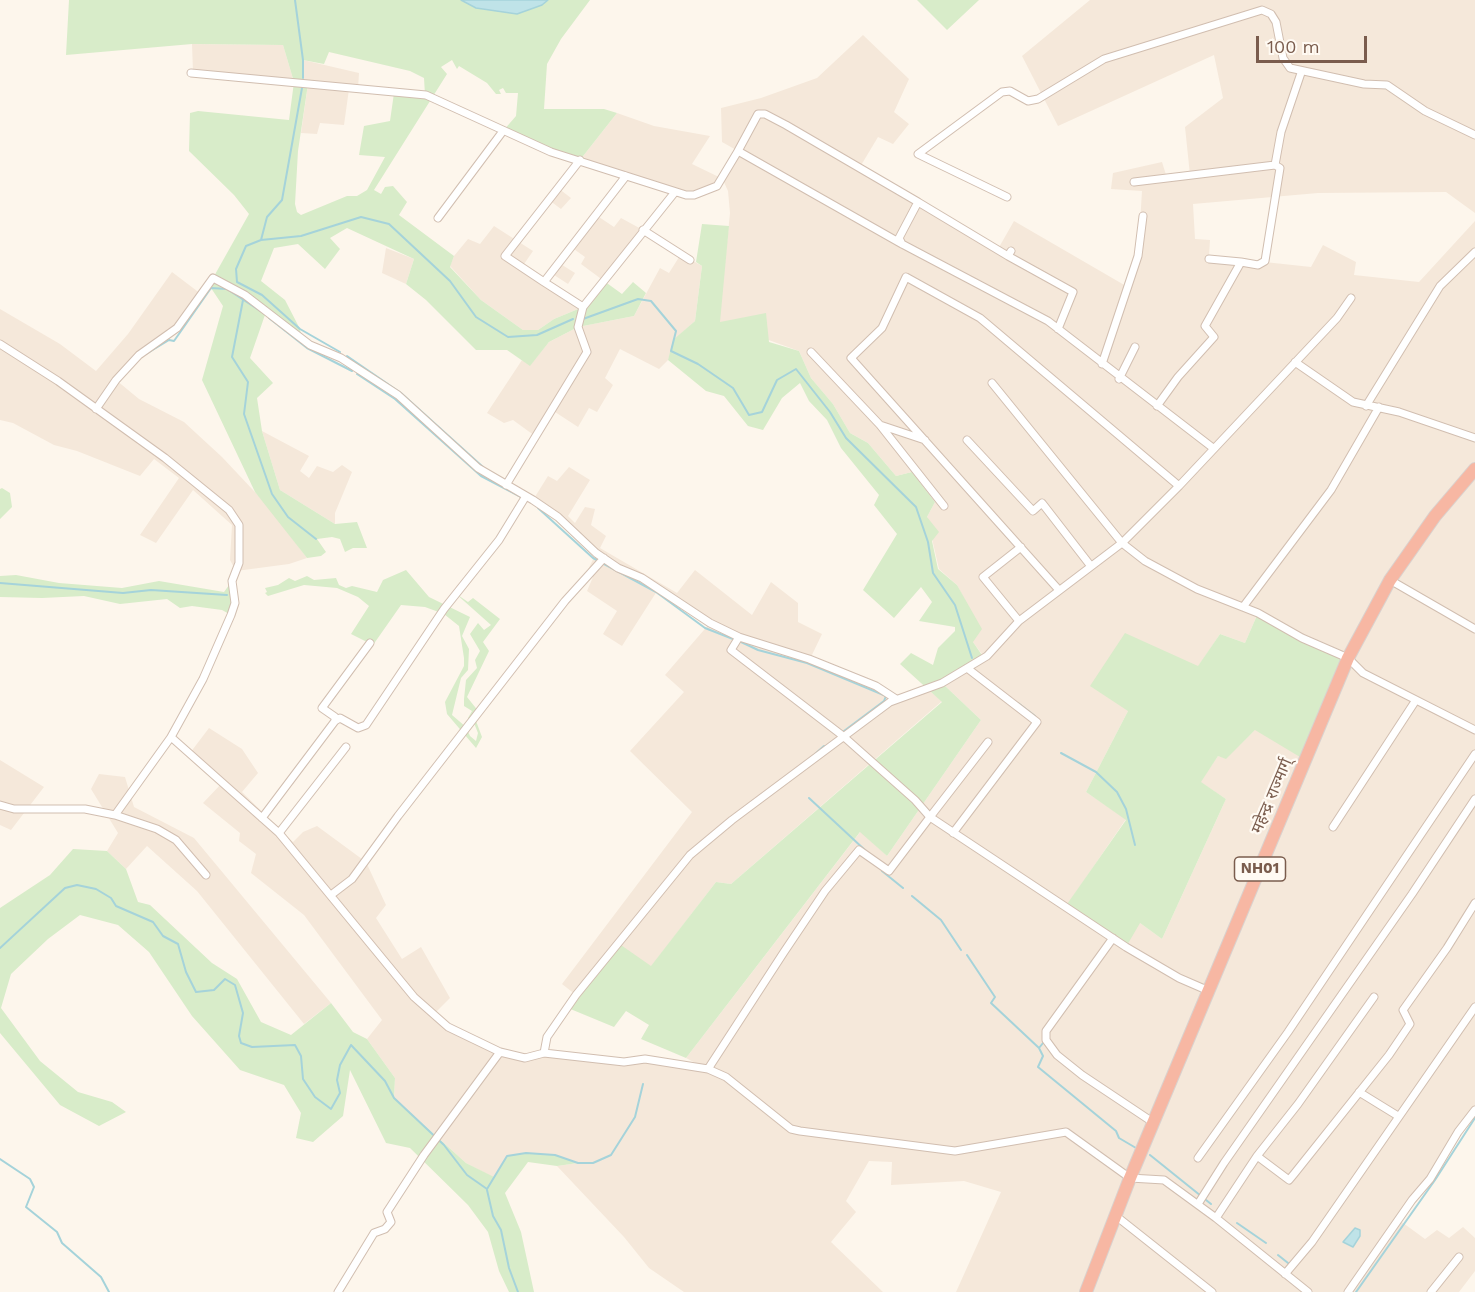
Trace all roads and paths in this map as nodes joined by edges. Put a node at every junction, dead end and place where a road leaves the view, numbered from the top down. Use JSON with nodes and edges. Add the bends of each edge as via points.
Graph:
{"nodes":[{"id":1,"x":191,"y":73,"type":"dead end"},
{"id":2,"x":1301,"y":73,"type":"junction"},
{"id":3,"x":503,"y":131,"type":"junction"},
{"id":4,"x":1475,"y":135,"type":"edge"},
{"id":5,"x":738,"y":151,"type":"junction"},
{"id":6,"x":580,"y":160,"type":"junction"},
{"id":7,"x":1275,"y":165,"type":"junction"},
{"id":8,"x":626,"y":176,"type":"junction"},
{"id":9,"x":1134,"y":182,"type":"dead end"},
{"id":10,"x":675,"y":192,"type":"junction"},
{"id":11,"x":1007,"y":197,"type":"dead end"},
{"id":12,"x":918,"y":202,"type":"junction"},
{"id":13,"x":1143,"y":216,"type":"dead end"},
{"id":14,"x":438,"y":218,"type":"dead end"},
{"id":15,"x":643,"y":230,"type":"junction"},
{"id":16,"x":902,"y":244,"type":"junction"},
{"id":17,"x":1475,"y":252,"type":"edge"},
{"id":18,"x":1209,"y":259,"type":"dead end"},
{"id":19,"x":690,"y":260,"type":"dead end"},
{"id":20,"x":1241,"y":262,"type":"junction"},
{"id":21,"x":544,"y":282,"type":"junction"},
{"id":22,"x":1351,"y":298,"type":"dead end"},
{"id":23,"x":583,"y":306,"type":"junction"},
{"id":24,"x":1058,"y":329,"type":"junction"},
{"id":25,"x":0,"y":344,"type":"edge"},
{"id":26,"x":1135,"y":347,"type":"dead end"},
{"id":27,"x":811,"y":352,"type":"dead end"},
{"id":28,"x":1295,"y":362,"type":"junction"},
{"id":29,"x":1102,"y":364,"type":"junction"},
{"id":30,"x":1119,"y":379,"type":"junction"},
{"id":31,"x":992,"y":383,"type":"dead end"},
{"id":32,"x":1157,"y":406,"type":"junction"},
{"id":33,"x":1366,"y":406,"type":"junction"},
{"id":34,"x":1379,"y":407,"type":"junction"},
{"id":35,"x":96,"y":409,"type":"junction"},
{"id":36,"x":880,"y":425,"type":"junction"},
{"id":37,"x":1475,"y":438,"type":"edge"},
{"id":38,"x":968,"y":440,"type":"dead end"},
{"id":39,"x":927,"y":441,"type":"junction"},
{"id":40,"x":1213,"y":448,"type":"junction"},
{"id":41,"x":1475,"y":469,"type":"edge"},
{"id":42,"x":506,"y":485,"type":"junction"},
{"id":43,"x":1179,"y":486,"type":"junction"},
{"id":44,"x":526,"y":496,"type":"junction"},
{"id":45,"x":944,"y":506,"type":"dead end"},
{"id":46,"x":1122,"y":543,"type":"junction"},
{"id":47,"x":1021,"y":546,"type":"junction"},
{"id":48,"x":604,"y":558,"type":"junction"},
{"id":49,"x":1090,"y":566,"type":"junction"},
{"id":50,"x":1390,"y":580,"type":"junction"},
{"id":51,"x":1059,"y":589,"type":"junction"},
{"id":52,"x":1243,"y":607,"type":"junction"},
{"id":53,"x":1019,"y":621,"type":"junction"},
{"id":54,"x":1475,"y":629,"type":"edge"},
{"id":55,"x":739,"y":637,"type":"junction"},
{"id":56,"x":370,"y":643,"type":"dead end"},
{"id":57,"x":1348,"y":658,"type":"junction"},
{"id":58,"x":967,"y":668,"type":"junction"},
{"id":59,"x":896,"y":699,"type":"junction"},
{"id":60,"x":1416,"y":700,"type":"junction"},
{"id":61,"x":335,"y":721,"type":"junction"},
{"id":62,"x":1475,"y":730,"type":"edge"},
{"id":63,"x":843,"y":736,"type":"junction"},
{"id":64,"x":171,"y":737,"type":"junction"},
{"id":65,"x":988,"y":742,"type":"dead end"},
{"id":66,"x":346,"y":747,"type":"dead end"},
{"id":67,"x":1475,"y":754,"type":"edge"},
{"id":68,"x":1475,"y":798,"type":"edge"},
{"id":69,"x":0,"y":805,"type":"edge"},
{"id":70,"x":115,"y":815,"type":"junction"},
{"id":71,"x":930,"y":817,"type":"junction"},
{"id":72,"x":262,"y":818,"type":"junction"},
{"id":73,"x":1333,"y":827,"type":"dead end"},
{"id":74,"x":279,"y":833,"type":"junction"},
{"id":75,"x":953,"y":833,"type":"junction"},
{"id":76,"x":206,"y":875,"type":"dead end"},
{"id":77,"x":331,"y":895,"type":"junction"},
{"id":78,"x":1475,"y":903,"type":"edge"},
{"id":79,"x":1113,"y":938,"type":"junction"},
{"id":80,"x":1209,"y":991,"type":"junction"},
{"id":81,"x":1374,"y":997,"type":"dead end"},
{"id":82,"x":1475,"y":1007,"type":"edge"},
{"id":83,"x":500,"y":1052,"type":"junction"},
{"id":84,"x":544,"y":1053,"type":"junction"},
{"id":85,"x":708,"y":1069,"type":"junction"},
{"id":86,"x":1359,"y":1092,"type":"junction"},
{"id":87,"x":1475,"y":1110,"type":"edge"},
{"id":88,"x":1398,"y":1116,"type":"junction"},
{"id":89,"x":1154,"y":1123,"type":"junction"},
{"id":90,"x":1257,"y":1156,"type":"junction"},
{"id":91,"x":1198,"y":1158,"type":"dead end"},
{"id":92,"x":1130,"y":1178,"type":"junction"},
{"id":93,"x":1198,"y":1204,"type":"junction"},
{"id":94,"x":1116,"y":1216,"type":"junction"},
{"id":95,"x":1216,"y":1218,"type":"junction"},
{"id":96,"x":1459,"y":1257,"type":"dead end"},
{"id":97,"x":1285,"y":1274,"type":"junction"},
{"id":98,"x":338,"y":1292,"type":"edge"},
{"id":99,"x":1086,"y":1292,"type":"edge"},
{"id":100,"x":1212,"y":1292,"type":"edge"},
{"id":101,"x":1308,"y":1292,"type":"edge"},
{"id":102,"x":1348,"y":1292,"type":"edge"},
{"id":103,"x":1431,"y":1292,"type":"edge"}],
"edges":[{"from":1,"to":3,"type":"street","via":[[426,95]]},
{"from":2,"to":4,"type":"street","via":[[1387,86],[1425,111]]},
{"from":2,"to":7,"type":"street","via":[[1281,132]]},
{"from":2,"to":11,"type":"street","via":[[1290,69],[1283,58],[1276,22],[1262,10],[1104,59],[1038,99],[1028,101],[1010,91],[1002,92],[918,154]]},
{"from":3,"to":6,"type":"street"},
{"from":3,"to":14,"type":"street"},
{"from":5,"to":10,"type":"street","via":[[717,186],[694,195]]},
{"from":5,"to":12,"type":"street","via":[[758,114],[765,114]]},
{"from":5,"to":16,"type":"street"},
{"from":6,"to":8,"type":"street"},
{"from":6,"to":21,"type":"street","via":[[505,256]]},
{"from":7,"to":9,"type":"street"},
{"from":7,"to":20,"type":"street","via":[[1280,168],[1265,261],[1258,265]]},
{"from":8,"to":10,"type":"street"},
{"from":8,"to":21,"type":"street"},
{"from":10,"to":15,"type":"street"},
{"from":12,"to":16,"type":"street","via":[[899,238]]},
{"from":12,"to":24,"type":"street","via":[[1073,292]]},
{"from":13,"to":29,"type":"street","via":[[1138,256]]},
{"from":15,"to":19,"type":"street"},
{"from":15,"to":23,"type":"street"},
{"from":16,"to":24,"type":"street"},
{"from":17,"to":33,"type":"street","via":[[1440,286]]},
{"from":18,"to":20,"type":"street"},
{"from":20,"to":32,"type":"street","via":[[1205,326],[1214,337]]},
{"from":21,"to":23,"type":"street"},
{"from":22,"to":28,"type":"street"},
{"from":23,"to":42,"type":"street","via":[[578,327],[587,352]]},
{"from":24,"to":29,"type":"street"},
{"from":25,"to":35,"type":"street"},
{"from":26,"to":30,"type":"street"},
{"from":27,"to":36,"type":"street"},
{"from":28,"to":33,"type":"street","via":[[1353,402]]},
{"from":28,"to":40,"type":"street"},
{"from":29,"to":30,"type":"street"},
{"from":30,"to":32,"type":"street"},
{"from":31,"to":46,"type":"street"},
{"from":32,"to":40,"type":"street"},
{"from":33,"to":34,"type":"street"},
{"from":34,"to":37,"type":"street"},
{"from":34,"to":52,"type":"street","via":[[1331,490]]},
{"from":35,"to":42,"type":"street","via":[[139,355],[177,328],[213,278],[245,295],[310,345],[341,358],[398,395],[478,468]]},
{"from":35,"to":64,"type":"street","via":[[229,510],[239,525],[239,563],[232,581],[235,603],[218,649]]},
{"from":36,"to":39,"type":"street"},
{"from":36,"to":45,"type":"street"},
{"from":38,"to":49,"type":"street","via":[[1033,511],[1042,503]]},
{"from":39,"to":43,"type":"street","via":[[851,358],[882,328],[906,277],[980,318]]},
{"from":39,"to":47,"type":"street"},
{"from":40,"to":43,"type":"street"},
{"from":41,"to":50,"type":"highway","name":"महेन्द्र राज्मार्ग्","number":"NH01","via":[[1435,516]]},
{"from":42,"to":44,"type":"street"},
{"from":43,"to":46,"type":"street"},
{"from":44,"to":48,"type":"street","via":[[558,517]]},
{"from":44,"to":61,"type":"street","via":[[499,540],[444,609],[366,725],[358,728],[340,718]]},
{"from":46,"to":49,"type":"street"},
{"from":46,"to":52,"type":"street","via":[[1145,561],[1197,589]]},
{"from":47,"to":51,"type":"street"},
{"from":47,"to":53,"type":"street","via":[[983,577]]},
{"from":48,"to":55,"type":"street"},
{"from":48,"to":77,"type":"street","via":[[565,601],[352,879]]},
{"from":49,"to":51,"type":"street"},
{"from":50,"to":54,"type":"street"},
{"from":50,"to":57,"type":"highway","name":"महेन्द्र राज्मार्ग्","number":"NH01"},
{"from":51,"to":53,"type":"street"},
{"from":52,"to":57,"type":"street"},
{"from":53,"to":58,"type":"street","via":[[987,656]]},
{"from":55,"to":59,"type":"street","via":[[809,659],[876,686]]},
{"from":55,"to":63,"type":"street","via":[[731,650]]},
{"from":56,"to":61,"type":"street","via":[[322,708]]},
{"from":57,"to":60,"type":"street","via":[[1363,673]]},
{"from":57,"to":80,"type":"highway","name":"महेन्द्र राज्मार्ग्","number":"NH01"},
{"from":58,"to":59,"type":"street","via":[[942,683]]},
{"from":58,"to":75,"type":"street","via":[[1037,722]]},
{"from":59,"to":63,"type":"street"},
{"from":60,"to":62,"type":"street"},
{"from":60,"to":73,"type":"street"},
{"from":61,"to":72,"type":"street"},
{"from":63,"to":71,"type":"street"},
{"from":63,"to":84,"type":"street","via":[[690,855],[576,994],[547,1037]]},
{"from":64,"to":70,"type":"street"},
{"from":64,"to":72,"type":"street"},
{"from":65,"to":71,"type":"street"},
{"from":66,"to":74,"type":"street"},
{"from":67,"to":91,"type":"street"},
{"from":68,"to":93,"type":"street"},
{"from":69,"to":70,"type":"street","via":[[14,809],[85,809]]},
{"from":70,"to":76,"type":"street","via":[[176,840]]},
{"from":71,"to":75,"type":"street"},
{"from":71,"to":85,"type":"street","via":[[889,871],[859,850],[802,924]]},
{"from":72,"to":74,"type":"street"},
{"from":74,"to":77,"type":"street"},
{"from":75,"to":79,"type":"street"},
{"from":77,"to":83,"type":"street","via":[[414,997],[448,1027]]},
{"from":78,"to":86,"type":"street","via":[[1403,1010],[1410,1024]]},
{"from":79,"to":80,"type":"street","via":[[1159,967]]},
{"from":79,"to":89,"type":"street","via":[[1046,1031],[1046,1040],[1057,1055],[1082,1075]]},
{"from":80,"to":89,"type":"highway","name":"महेन्द्र राज्मार्ग्","number":"NH01"},
{"from":81,"to":90,"type":"street","via":[[1311,1088]]},
{"from":82,"to":88,"type":"street"},
{"from":83,"to":84,"type":"street","via":[[525,1058]]},
{"from":83,"to":98,"type":"street","via":[[424,1155],[387,1212],[391,1222],[374,1233]]},
{"from":84,"to":85,"type":"street","via":[[624,1062],[645,1059]]},
{"from":85,"to":92,"type":"street","via":[[726,1077],[791,1129],[955,1151],[1066,1132]]},
{"from":86,"to":88,"type":"street"},
{"from":86,"to":90,"type":"street","via":[[1289,1180]]},
{"from":87,"to":102,"type":"street"},
{"from":88,"to":97,"type":"street","via":[[1312,1242]]},
{"from":89,"to":92,"type":"highway","name":"महेन्द्र राज्मार्ग्","number":"NH01"},
{"from":90,"to":95,"type":"street"},
{"from":92,"to":93,"type":"street","via":[[1164,1180]]},
{"from":92,"to":94,"type":"highway","name":"महेन्द्र राज्मार्ग्","number":"NH01"},
{"from":93,"to":95,"type":"street"},
{"from":94,"to":99,"type":"highway","name":"महेन्द्र राज्मार्ग्","number":"NH01"},
{"from":94,"to":100,"type":"street"},
{"from":95,"to":97,"type":"street"},
{"from":96,"to":103,"type":"street"},
{"from":97,"to":101,"type":"street"}]}
